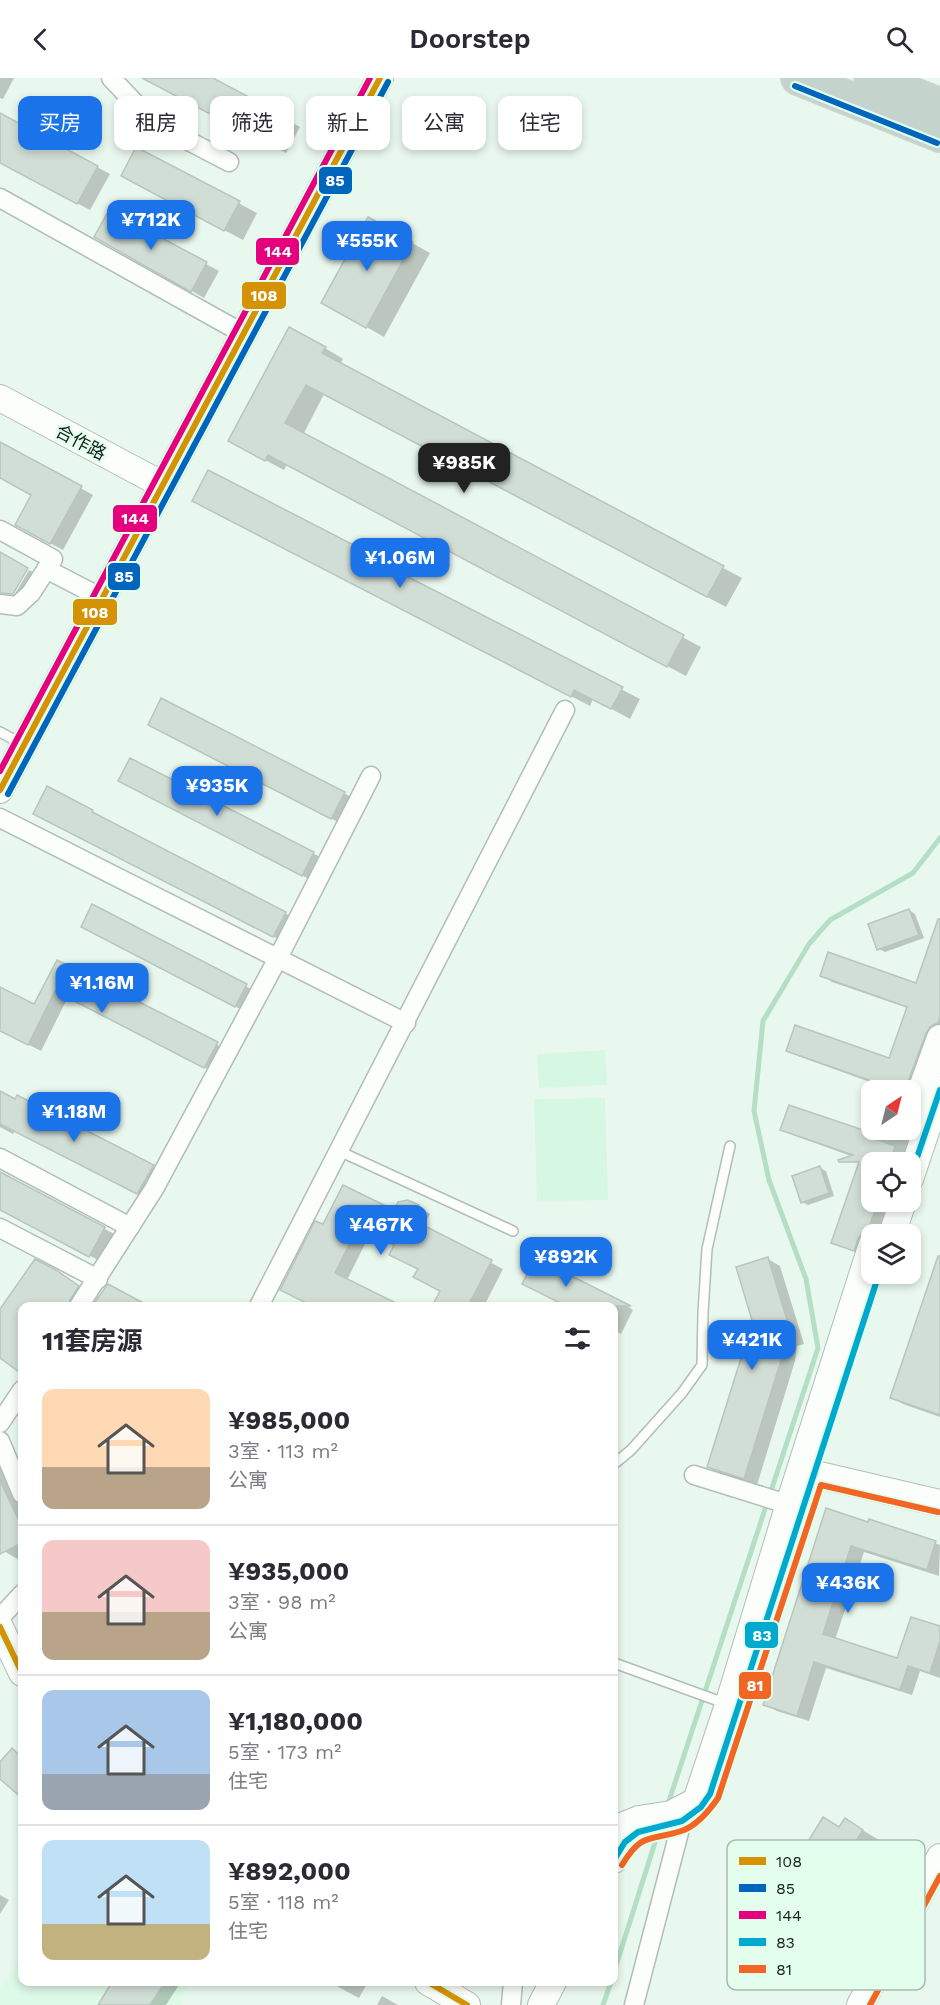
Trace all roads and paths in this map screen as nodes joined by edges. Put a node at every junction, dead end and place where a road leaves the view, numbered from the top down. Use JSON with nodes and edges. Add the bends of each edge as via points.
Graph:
{"nodes":[{"id":1,"x":111,"y":78,"type":"edge"},
{"id":2,"x":362,"y":78,"type":"edge"},
{"id":3,"x":380,"y":78,"type":"edge"},
{"id":4,"x":798,"y":78,"type":"edge"},
{"id":5,"x":862,"y":89,"type":"edge"},
{"id":6,"x":940,"y":105,"type":"edge"},
{"id":7,"x":940,"y":135,"type":"edge"},
{"id":8,"x":229,"y":162,"type":"dead end"},
{"id":9,"x":0,"y":198,"type":"edge"},
{"id":10,"x":236,"y":330,"type":"junction"},
{"id":11,"x":0,"y":398,"type":"edge"},
{"id":12,"x":156,"y":481,"type":"junction"},
{"id":13,"x":0,"y":530,"type":"edge"},
{"id":14,"x":46,"y":568,"type":"junction"},
{"id":15,"x":95,"y":594,"type":"junction"},
{"id":16,"x":0,"y":604,"type":"edge"},
{"id":17,"x":565,"y":710,"type":"dead end"},
{"id":18,"x":9,"y":744,"type":"edge"},
{"id":19,"x":371,"y":776,"type":"dead end"},
{"id":20,"x":0,"y":790,"type":"edge"},
{"id":21,"x":0,"y":818,"type":"edge"},
{"id":22,"x":278,"y":958,"type":"junction"},
{"id":23,"x":406,"y":1023,"type":"junction"},
{"id":24,"x":940,"y":1038,"type":"edge"},
{"id":25,"x":940,"y":1090,"type":"edge"},
{"id":26,"x":921,"y":1091,"type":"edge"},
{"id":27,"x":730,"y":1146,"type":"dead end"},
{"id":28,"x":339,"y":1151,"type":"junction"},
{"id":29,"x":919,"y":1152,"type":"edge"},
{"id":30,"x":0,"y":1158,"type":"edge"},
{"id":31,"x":130,"y":1227,"type":"junction"},
{"id":32,"x":0,"y":1228,"type":"edge"},
{"id":33,"x":513,"y":1231,"type":"dead end"},
{"id":34,"x":98,"y":1279,"type":"junction"},
{"id":35,"x":861,"y":1279,"type":"edge"},
{"id":36,"x":876,"y":1284,"type":"edge"},
{"id":37,"x":82,"y":1302,"type":"edge"},
{"id":38,"x":261,"y":1302,"type":"edge"},
{"id":39,"x":18,"y":1396,"type":"edge"},
{"id":40,"x":0,"y":1423,"type":"edge"},
{"id":41,"x":0,"y":1441,"type":"edge"},
{"id":42,"x":618,"y":1461,"type":"edge"},
{"id":43,"x":815,"y":1474,"type":"junction"},
{"id":44,"x":694,"y":1475,"type":"dead end"},
{"id":45,"x":18,"y":1484,"type":"edge"},
{"id":46,"x":940,"y":1503,"type":"edge"},
{"id":47,"x":791,"y":1505,"type":"junction"},
{"id":48,"x":18,"y":1598,"type":"edge"},
{"id":49,"x":0,"y":1618,"type":"edge"},
{"id":50,"x":0,"y":1627,"type":"edge"},
{"id":51,"x":618,"y":1664,"type":"edge"},
{"id":52,"x":18,"y":1665,"type":"edge"},
{"id":53,"x":728,"y":1705,"type":"junction"},
{"id":54,"x":675,"y":1820,"type":"junction"},
{"id":55,"x":630,"y":1826,"type":"edge"},
{"id":56,"x":618,"y":1853,"type":"edge"},
{"id":57,"x":940,"y":1857,"type":"edge"},
{"id":58,"x":925,"y":1885,"type":"edge"},
{"id":59,"x":435,"y":1986,"type":"edge"},
{"id":60,"x":513,"y":1986,"type":"edge"},
{"id":61,"x":531,"y":1986,"type":"edge"},
{"id":62,"x":551,"y":1986,"type":"edge"},
{"id":63,"x":868,"y":1990,"type":"edge"},
{"id":64,"x":467,"y":2005,"type":"edge"},
{"id":65,"x":511,"y":2005,"type":"edge"},
{"id":66,"x":521,"y":2005,"type":"edge"},
{"id":67,"x":541,"y":2005,"type":"edge"},
{"id":68,"x":634,"y":2005,"type":"edge"},
{"id":69,"x":860,"y":2005,"type":"edge"}],
"edges":[{"from":1,"to":8,"type":"street","via":[[154,123]]},
{"from":2,"to":10,"type":"main road"},
{"from":3,"to":10,"type":"main road"},
{"from":4,"to":5,"type":"highway"},
{"from":5,"to":6,"type":"highway"},
{"from":5,"to":7,"type":"highway"},
{"from":9,"to":10,"type":"street"},
{"from":10,"to":12,"type":"main road"},
{"from":11,"to":12,"type":"main road","name":"合作路"},
{"from":12,"to":15,"type":"main road"},
{"from":13,"to":14,"type":"street","via":[[53,559]]},
{"from":14,"to":15,"type":"street"},
{"from":14,"to":16,"type":"street","via":[[31,593],[17,606]]},
{"from":15,"to":18,"type":"main road"},
{"from":17,"to":23,"type":"street"},
{"from":18,"to":20,"type":"main road"},
{"from":19,"to":22,"type":"street"},
{"from":21,"to":22,"type":"street"},
{"from":22,"to":23,"type":"street"},
{"from":22,"to":31,"type":"street"},
{"from":23,"to":28,"type":"street"},
{"from":24,"to":26,"type":"main road"},
{"from":25,"to":29,"type":"main road"},
{"from":27,"to":42,"type":"lane","via":[[706,1250],[702,1365],[682,1393]]},
{"from":28,"to":33,"type":"lane"},
{"from":28,"to":38,"type":"street"},
{"from":30,"to":31,"type":"street"},
{"from":31,"to":34,"type":"street"},
{"from":32,"to":34,"type":"street"},
{"from":34,"to":37,"type":"street"},
{"from":35,"to":47,"type":"main road"},
{"from":36,"to":43,"type":"main road"},
{"from":39,"to":40,"type":"street"},
{"from":41,"to":45,"type":"street"},
{"from":43,"to":46,"type":"main road"},
{"from":43,"to":47,"type":"main road"},
{"from":44,"to":47,"type":"street"},
{"from":47,"to":53,"type":"main road"},
{"from":48,"to":49,"type":"street"},
{"from":50,"to":52,"type":"main road"},
{"from":51,"to":53,"type":"lane"},
{"from":53,"to":54,"type":"main road","via":[[710,1794],[701,1807]]},
{"from":54,"to":55,"type":"main road"},
{"from":54,"to":68,"type":"street"},
{"from":55,"to":56,"type":"main road"},
{"from":57,"to":58,"type":"main road"},
{"from":59,"to":64,"type":"main road"},
{"from":60,"to":65,"type":"street"},
{"from":61,"to":66,"type":"main road"},
{"from":62,"to":67,"type":"main road"},
{"from":63,"to":69,"type":"main road"}]}
